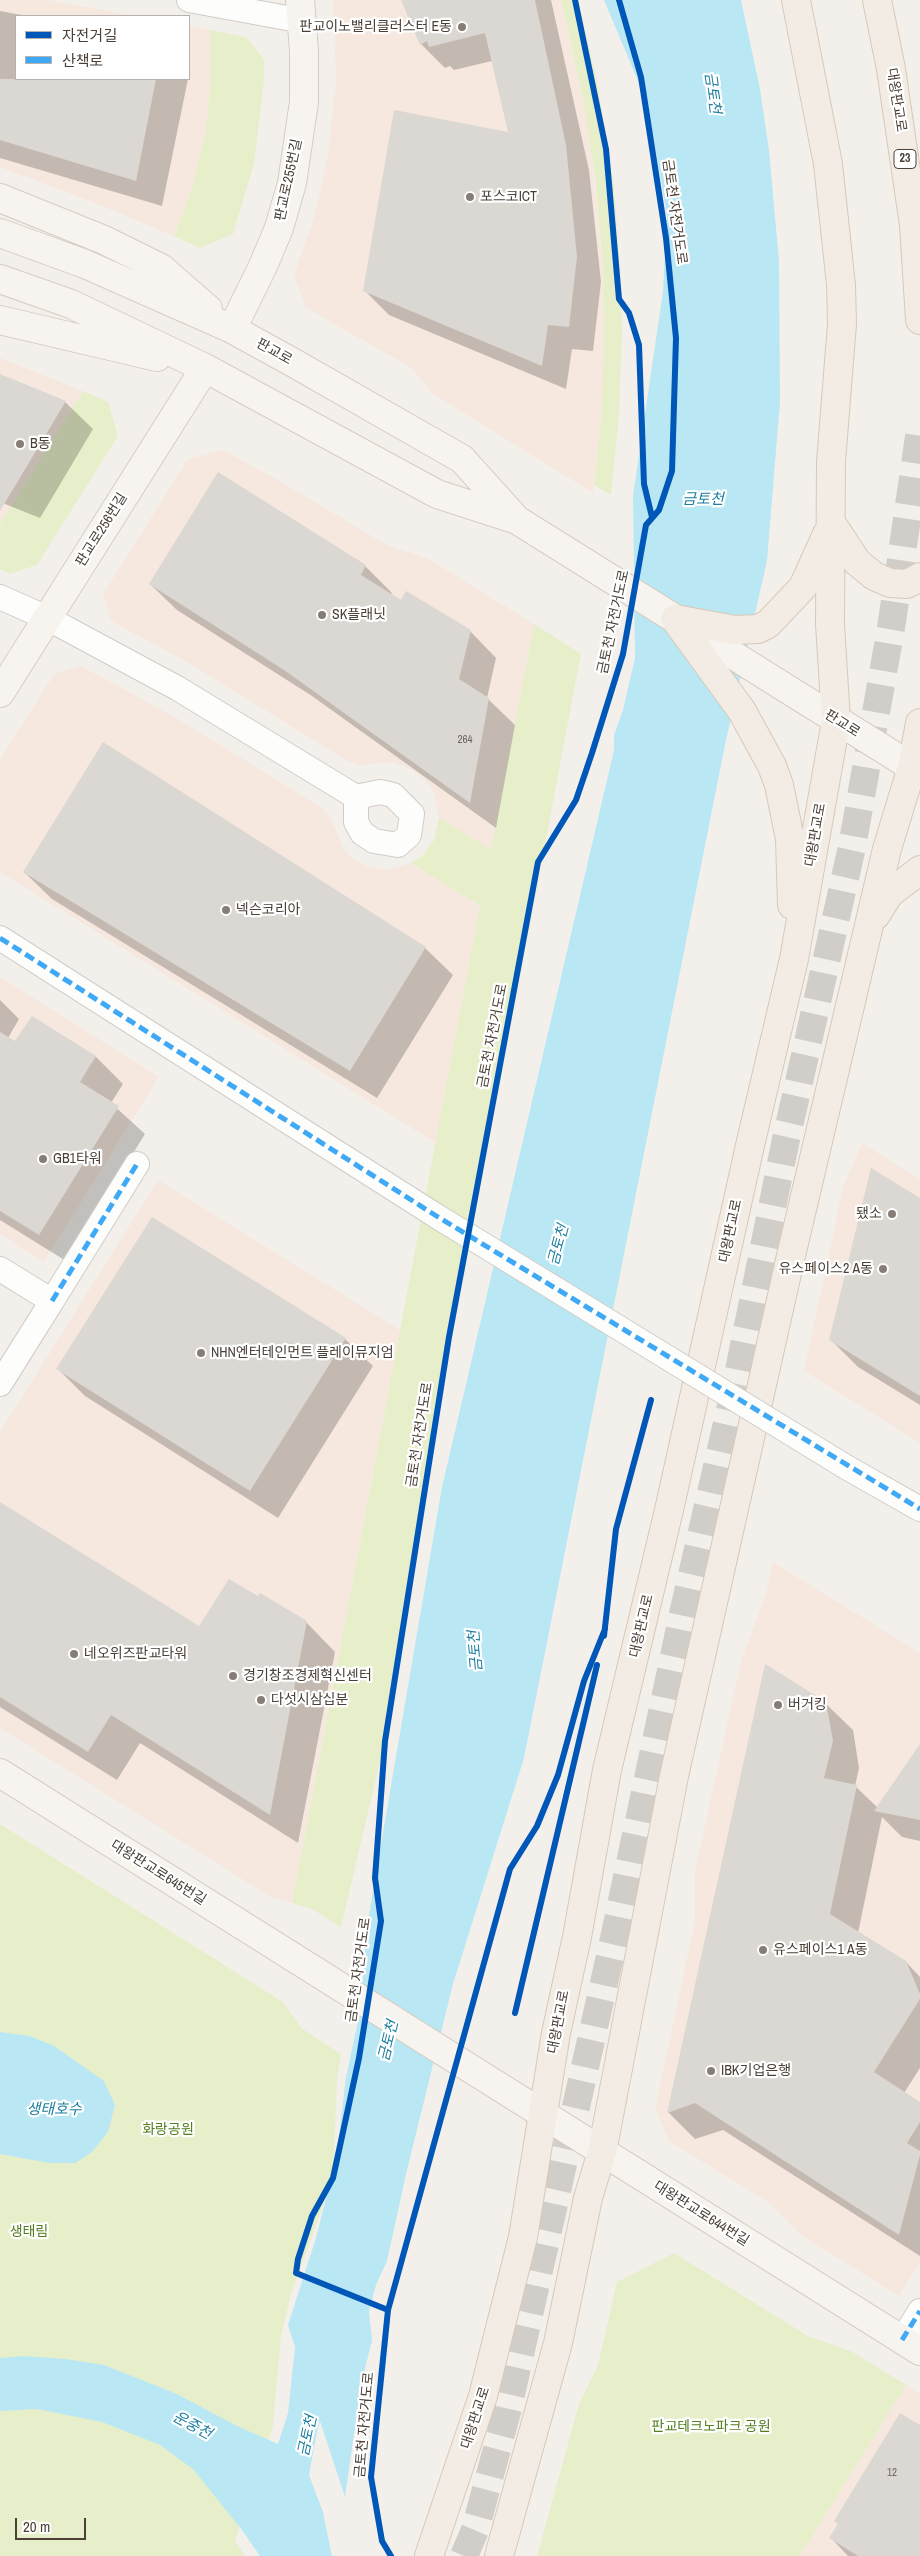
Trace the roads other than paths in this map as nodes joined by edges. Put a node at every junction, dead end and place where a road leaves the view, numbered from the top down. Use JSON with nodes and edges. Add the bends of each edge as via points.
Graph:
{"nodes":[{"id":1,"x":189,"y":0,"type":"edge"},
{"id":2,"x":796,"y":0,"type":"edge"},
{"id":3,"x":877,"y":0,"type":"edge"},
{"id":4,"x":301,"y":11,"type":"edge"},
{"id":5,"x":0,"y":198,"type":"edge"},
{"id":6,"x":0,"y":233,"type":"edge"},
{"id":7,"x":0,"y":279,"type":"edge"},
{"id":8,"x":0,"y":320,"type":"edge"},
{"id":9,"x":920,"y":320,"type":"edge"},
{"id":10,"x":232,"y":329,"type":"junction"},
{"id":11,"x":205,"y":368,"type":"junction"},
{"id":12,"x":517,"y":520,"type":"junction"},
{"id":13,"x":832,"y":524,"type":"junction"},
{"id":14,"x":920,"y":577,"type":"edge"},
{"id":15,"x":0,"y":597,"type":"edge"},
{"id":16,"x":47,"y":618,"type":"junction"},
{"id":17,"x":675,"y":619,"type":"junction"},
{"id":18,"x":0,"y":693,"type":"edge"},
{"id":19,"x":836,"y":721,"type":"junction"},
{"id":20,"x":920,"y":723,"type":"edge"},
{"id":21,"x":916,"y":769,"type":"edge"},
{"id":22,"x":356,"y":797,"type":"dead end"},
{"id":23,"x":920,"y":870,"type":"edge"},
{"id":24,"x":868,"y":930,"type":"junction"},
{"id":25,"x":0,"y":938,"type":"edge"},
{"id":26,"x":794,"y":959,"type":"junction"},
{"id":27,"x":137,"y":1164,"type":"dead end"},
{"id":28,"x":0,"y":1269,"type":"edge"},
{"id":29,"x":52,"y":1301,"type":"junction"},
{"id":30,"x":0,"y":1384,"type":"edge"},
{"id":31,"x":920,"y":1509,"type":"edge"},
{"id":32,"x":0,"y":1773,"type":"edge"},
{"id":33,"x":482,"y":2077,"type":"joint"},
{"id":34,"x":542,"y":2115,"type":"junction"},
{"id":35,"x":602,"y":2152,"type":"junction"},
{"id":36,"x":920,"y":2311,"type":"edge"},
{"id":37,"x":911,"y":2346,"type":"edge"},
{"id":38,"x":429,"y":2556,"type":"edge"},
{"id":39,"x":498,"y":2556,"type":"edge"}],
"edges":[{"from":1,"to":4,"type":"street","name":"판교로255번길"},
{"from":2,"to":13,"type":"main road","name":"대왕판교로","via":[[828,164],[841,285],[842,324],[831,462]]},
{"from":3,"to":9,"type":"main road","name":"대왕판교로","number":"23","via":[[891,69],[913,217]]},
{"from":4,"to":10,"type":"main road","name":"판교로255번길","via":[[304,102],[292,183],[273,244]]},
{"from":5,"to":10,"type":"main road","via":[[104,240],[161,268]]},
{"from":6,"to":10,"type":"main road","name":"판교로","via":[[86,264]]},
{"from":7,"to":11,"type":"main road","name":"판교로","via":[[71,304]]},
{"from":8,"to":11,"type":"main road"},
{"from":10,"to":12,"type":"main road","name":"판교로","via":[[462,459]]},
{"from":11,"to":12,"type":"main road","name":"판교로","via":[[437,494]]},
{"from":11,"to":16,"type":"main road","name":"판교로256번길"},
{"from":12,"to":17,"type":"main road","name":"판교로"},
{"from":13,"to":14,"type":"main road","via":[[857,562],[874,576],[890,583],[907,584]]},
{"from":13,"to":17,"type":"main road","via":[[803,587],[768,624],[758,629],[735,630]]},
{"from":13,"to":19,"type":"main road","name":"대왕판교로","via":[[830,624]]},
{"from":15,"to":16,"type":"street"},
{"from":16,"to":18,"type":"main road","name":"판교로256번길"},
{"from":16,"to":22,"type":"street","via":[[177,688]]},
{"from":17,"to":19,"type":"main road","name":"판교로"},
{"from":17,"to":26,"type":"main road","via":[[742,711],[772,766],[790,839]]},
{"from":19,"to":21,"type":"main road","name":"판교로"},
{"from":19,"to":26,"type":"main road","name":"대왕판교로"},
{"from":20,"to":21,"type":"main road"},
{"from":21,"to":24,"type":"main road","via":[[888,849]]},
{"from":23,"to":24,"type":"main road","via":[[889,894]]},
{"from":24,"to":35,"type":"main road","via":[[674,1776]]},
{"from":25,"to":31,"type":"street","bridge":true,"via":[[438,1217]]},
{"from":26,"to":34,"type":"main road","name":"대왕판교로","via":[[607,1770]]},
{"from":27,"to":29,"type":"street"},
{"from":28,"to":29,"type":"street"},
{"from":29,"to":30,"type":"street"},
{"from":32,"to":33,"type":"main road","name":"대왕판교로645번길"},
{"from":33,"to":34,"type":"main road","name":"대왕판교로644번길"},
{"from":34,"to":35,"type":"main road","name":"대왕판교로644번길"},
{"from":34,"to":38,"type":"main road","name":"대왕판교로","via":[[523,2237],[499,2339]]},
{"from":35,"to":37,"type":"main road","name":"대왕판교로644번길"},
{"from":35,"to":39,"type":"main road","via":[[588,2198],[558,2343]]},
{"from":36,"to":37,"type":"street"}]}
